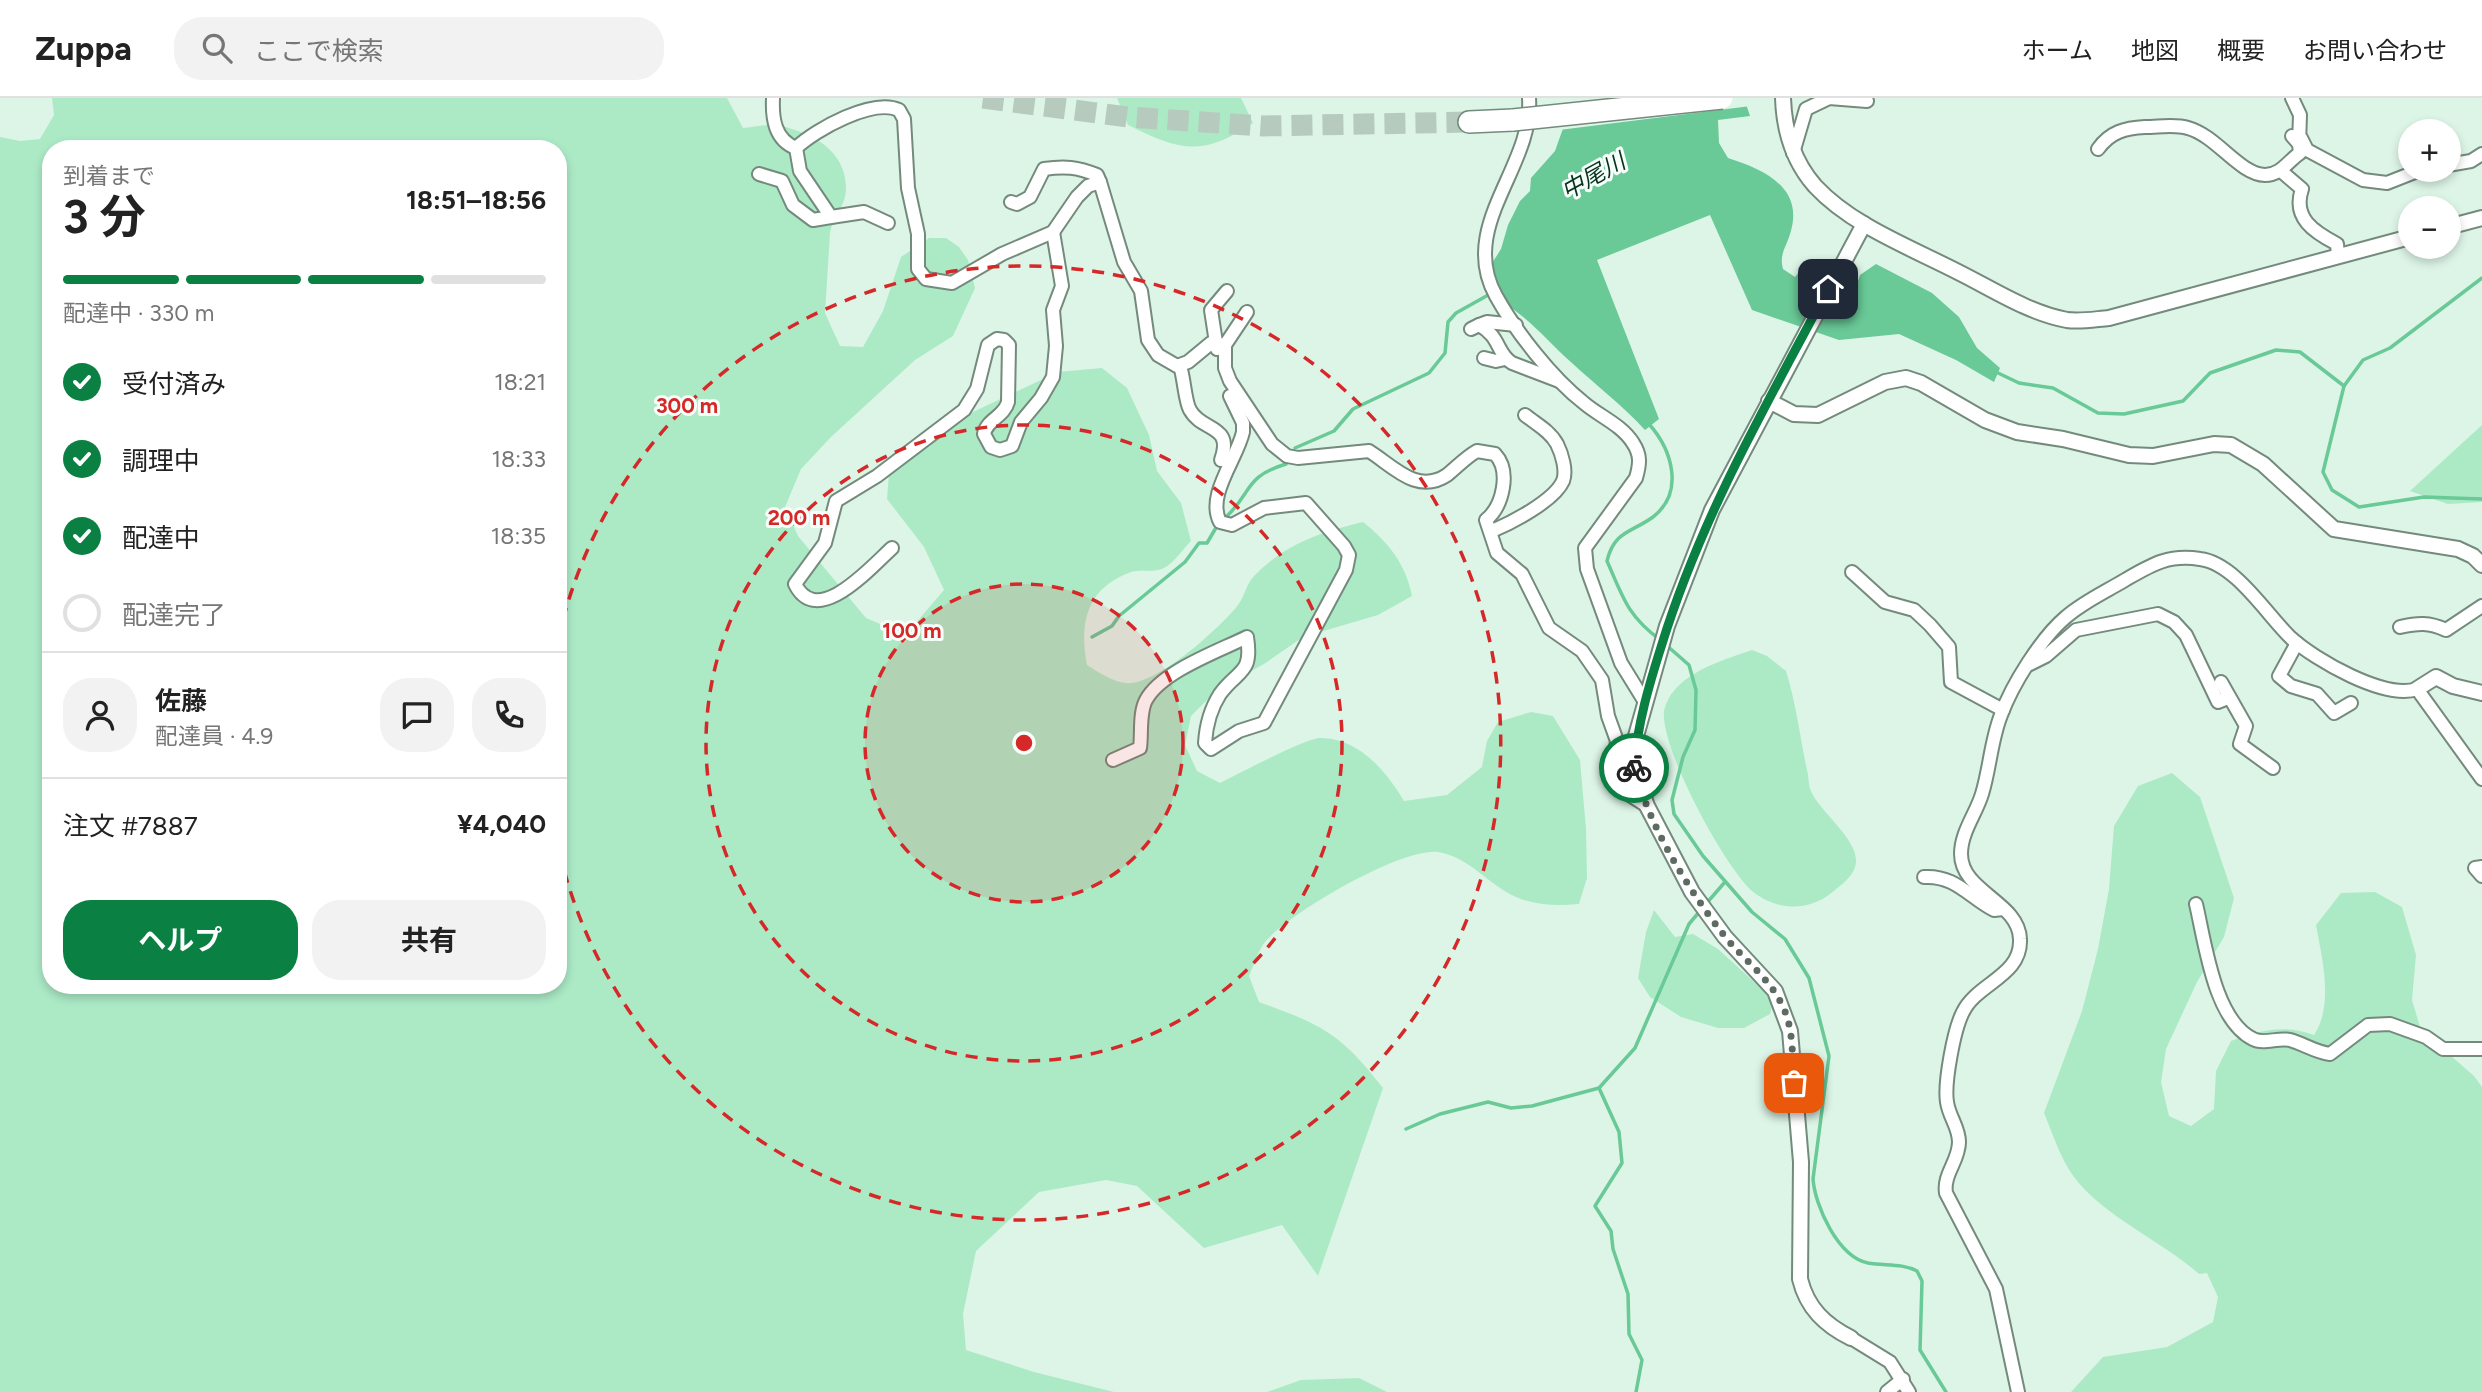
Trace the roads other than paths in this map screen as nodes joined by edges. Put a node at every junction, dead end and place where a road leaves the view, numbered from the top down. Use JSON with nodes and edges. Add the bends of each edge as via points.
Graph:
{"nodes":[{"id":1,"x":772,"y":98,"type":"edge"},
{"id":2,"x":1529,"y":98,"type":"edge"},
{"id":3,"x":1722,"y":98,"type":"edge"},
{"id":4,"x":1783,"y":98,"type":"edge"},
{"id":5,"x":2292,"y":98,"type":"edge"},
{"id":6,"x":1867,"y":101,"type":"dead end"},
{"id":7,"x":1469,"y":122,"type":"tunnel mouth"},
{"id":8,"x":2297,"y":139,"type":"junction"},
{"id":9,"x":796,"y":148,"type":"junction"},
{"id":10,"x":2098,"y":149,"type":"dead end"},
{"id":11,"x":1793,"y":153,"type":"junction"},
{"id":12,"x":2482,"y":154,"type":"edge"},
{"id":13,"x":2461,"y":163,"type":"edge"},
{"id":14,"x":2281,"y":172,"type":"junction"},
{"id":15,"x":759,"y":174,"type":"dead end"},
{"id":16,"x":2398,"y":179,"type":"edge"},
{"id":17,"x":1100,"y":182,"type":"junction"},
{"id":18,"x":1011,"y":202,"type":"dead end"},
{"id":19,"x":831,"y":217,"type":"junction"},
{"id":20,"x":2482,"y":218,"type":"edge"},
{"id":21,"x":888,"y":223,"type":"dead end"},
{"id":22,"x":1864,"y":223,"type":"junction"},
{"id":23,"x":2461,"y":224,"type":"edge"},
{"id":24,"x":1053,"y":232,"type":"junction"},
{"id":25,"x":2398,"y":240,"type":"edge"},
{"id":26,"x":2338,"y":257,"type":"junction"},
{"id":27,"x":1227,"y":290,"type":"dead end"},
{"id":28,"x":1247,"y":312,"type":"dead end"},
{"id":29,"x":1516,"y":325,"type":"junction"},
{"id":30,"x":1220,"y":344,"type":"junction"},
{"id":31,"x":1484,"y":358,"type":"dead end"},
{"id":32,"x":1505,"y":359,"type":"junction"},
{"id":33,"x":1180,"y":366,"type":"junction"},
{"id":34,"x":1559,"y":382,"type":"junction"},
{"id":35,"x":1769,"y":401,"type":"junction"},
{"id":36,"x":1525,"y":415,"type":"dead end"},
{"id":37,"x":1221,"y":460,"type":"dead end"},
{"id":38,"x":1492,"y":531,"type":"junction"},
{"id":39,"x":892,"y":548,"type":"dead end"},
{"id":40,"x":2482,"y":565,"type":"edge"},
{"id":41,"x":1852,"y":572,"type":"dead end"},
{"id":42,"x":2482,"y":606,"type":"edge"},
{"id":43,"x":2400,"y":627,"type":"dead end"},
{"id":44,"x":2297,"y":642,"type":"junction"},
{"id":45,"x":2030,"y":664,"type":"junction"},
{"id":46,"x":2221,"y":682,"type":"dead end"},
{"id":47,"x":2417,"y":689,"type":"junction"},
{"id":48,"x":2482,"y":693,"type":"edge"},
{"id":49,"x":2228,"y":698,"type":"junction"},
{"id":50,"x":1645,"y":702,"type":"junction"},
{"id":51,"x":2351,"y":703,"type":"dead end"},
{"id":52,"x":2003,"y":710,"type":"junction"},
{"id":53,"x":1113,"y":760,"type":"dead end"},
{"id":54,"x":2273,"y":768,"type":"dead end"},
{"id":55,"x":2482,"y":779,"type":"edge"},
{"id":56,"x":1647,"y":806,"type":"junction"},
{"id":57,"x":2482,"y":867,"type":"edge"},
{"id":58,"x":2482,"y":876,"type":"edge"},
{"id":59,"x":1924,"y":877,"type":"dead end"},
{"id":60,"x":2196,"y":904,"type":"dead end"},
{"id":61,"x":2003,"y":909,"type":"junction"},
{"id":62,"x":2482,"y":1049,"type":"edge"},
{"id":63,"x":1851,"y":1339,"type":"joint"},
{"id":64,"x":1903,"y":1379,"type":"junction"},
{"id":65,"x":1887,"y":1392,"type":"edge"},
{"id":66,"x":1909,"y":1392,"type":"edge"},
{"id":67,"x":2018,"y":1392,"type":"edge"}],
"edges":[{"from":1,"to":9,"type":"street","via":[[777,133]]},
{"from":2,"to":29,"type":"street","via":[[1525,135],[1486,234],[1485,256],[1495,294]]},
{"from":3,"to":7,"type":"highway","bridge":true},
{"from":4,"to":11,"type":"street"},
{"from":5,"to":8,"type":"street","via":[[2300,115]]},
{"from":6,"to":11,"type":"street","via":[[1829,98],[1806,109]]},
{"from":8,"to":14,"type":"street","via":[[2300,153]]},
{"from":8,"to":16,"type":"street","via":[[2307,150],[2364,180],[2387,183]]},
{"from":9,"to":19,"type":"street","via":[[800,171]]},
{"from":9,"to":24,"type":"street","via":[[850,113],[883,104],[899,110],[904,118],[918,269],[934,282],[952,283]]},
{"from":10,"to":14,"type":"street","via":[[2118,131],[2177,126],[2213,140],[2250,173]]},
{"from":11,"to":22,"type":"street","via":[[1826,197]]},
{"from":12,"to":13,"type":"street"},
{"from":14,"to":26,"type":"street","via":[[2302,189],[2299,210],[2305,223],[2337,244]]},
{"from":15,"to":19,"type":"street","via":[[782,181],[793,205],[813,219]]},
{"from":17,"to":18,"type":"street","via":[[1097,175],[1079,167],[1044,169],[1030,197]]},
{"from":17,"to":24,"type":"street","via":[[1077,197]]},
{"from":17,"to":33,"type":"street","via":[[1124,261],[1141,291],[1148,340],[1158,355]]},
{"from":19,"to":21,"type":"street","via":[[864,212]]},
{"from":20,"to":23,"type":"street"},
{"from":22,"to":26,"type":"street","via":[[2029,307],[2068,320],[2109,318]]},
{"from":22,"to":35,"type":"street"},
{"from":24,"to":39,"type":"street","via":[[1062,286],[1053,310],[1053,377],[1021,422],[1012,446],[991,447],[984,434],[1008,402],[1009,345],[997,339],[988,345],[977,389],[964,410],[877,476],[835,501],[825,542],[795,584],[800,594],[819,602],[846,589]]},
{"from":25,"to":26,"type":"street"},
{"from":27,"to":30,"type":"street","via":[[1211,310]]},
{"from":28,"to":30,"type":"street"},
{"from":29,"to":32,"type":"street","via":[[1487,322],[1475,327],[1493,333]]},
{"from":29,"to":34,"type":"street"},
{"from":30,"to":33,"type":"street","via":[[1211,343]]},
{"from":30,"to":38,"type":"street","via":[[1237,394],[1272,444],[1287,456],[1369,451],[1408,478],[1427,482],[1446,475],[1477,451],[1493,452],[1505,472],[1494,511],[1486,520]]},
{"from":30,"to":53,"type":"street","via":[[1219,370],[1243,432],[1219,493],[1216,509],[1220,522],[1232,525],[1264,508],[1306,503],[1344,546],[1349,555],[1346,570],[1264,723],[1239,731],[1211,749],[1205,743],[1220,694],[1250,661],[1247,637],[1181,670],[1156,690],[1146,700],[1140,748]]},
{"from":31,"to":32,"type":"street"},
{"from":32,"to":34,"type":"street"},
{"from":33,"to":37,"type":"street","via":[[1189,410],[1223,438],[1226,446]]},
{"from":34,"to":50,"type":"street","via":[[1621,430],[1639,451],[1636,478],[1585,548],[1587,569],[1621,663]]},
{"from":35,"to":40,"type":"street","via":[[1794,414],[1818,415],[1885,382],[1906,378],[2017,432],[2129,455],[2231,445],[2263,464],[2334,529],[2458,550]]},
{"from":35,"to":50,"type":"street","via":[[1712,510],[1667,626]]},
{"from":36,"to":38,"type":"street","via":[[1557,443],[1564,479],[1521,517]]},
{"from":38,"to":56,"type":"street","via":[[1497,553],[1522,574],[1549,628],[1582,651],[1602,680],[1617,741],[1612,774],[1622,790]]},
{"from":41,"to":52,"type":"street","via":[[1885,602],[1914,610],[1944,640],[1950,652],[1951,681]]},
{"from":42,"to":43,"type":"street","via":[[2446,630],[2419,622]]},
{"from":44,"to":45,"type":"street","via":[[2220,565],[2166,558],[2077,608],[2053,630]]},
{"from":44,"to":47,"type":"street","via":[[2365,684],[2399,692]]},
{"from":44,"to":51,"type":"street","via":[[2279,676],[2283,682],[2317,694],[2334,713]]},
{"from":45,"to":49,"type":"street","via":[[2076,630],[2158,614],[2186,635],[2218,702]]},
{"from":45,"to":52,"type":"street"},
{"from":46,"to":49,"type":"street"},
{"from":47,"to":48,"type":"street","via":[[2435,677]]},
{"from":47,"to":55,"type":"street"},
{"from":49,"to":54,"type":"street","via":[[2246,726],[2240,744]]},
{"from":50,"to":56,"type":"street","via":[[1634,769]]},
{"from":52,"to":61,"type":"street","via":[[1979,805],[1961,852],[1966,872]]},
{"from":56,"to":63,"type":"street","via":[[1697,898],[1775,991],[1785,1012],[1801,1162],[1800,1279],[1813,1310]]},
{"from":57,"to":58,"type":"street","via":[[2476,868]]},
{"from":59,"to":61,"type":"street","via":[[1940,876],[1994,910]]},
{"from":60,"to":62,"type":"street","via":[[2219,995],[2244,1033],[2256,1041],[2286,1039],[2330,1054],[2368,1025],[2390,1024],[2426,1037],[2443,1049]]},
{"from":61,"to":67,"type":"street","via":[[2019,930],[2019,951],[2013,966],[1961,1014],[1946,1089],[1959,1146],[1945,1185],[1996,1289]]},
{"from":63,"to":64,"type":"street","via":[[1890,1362]]},
{"from":64,"to":65,"type":"street"},
{"from":64,"to":66,"type":"street"}]}
